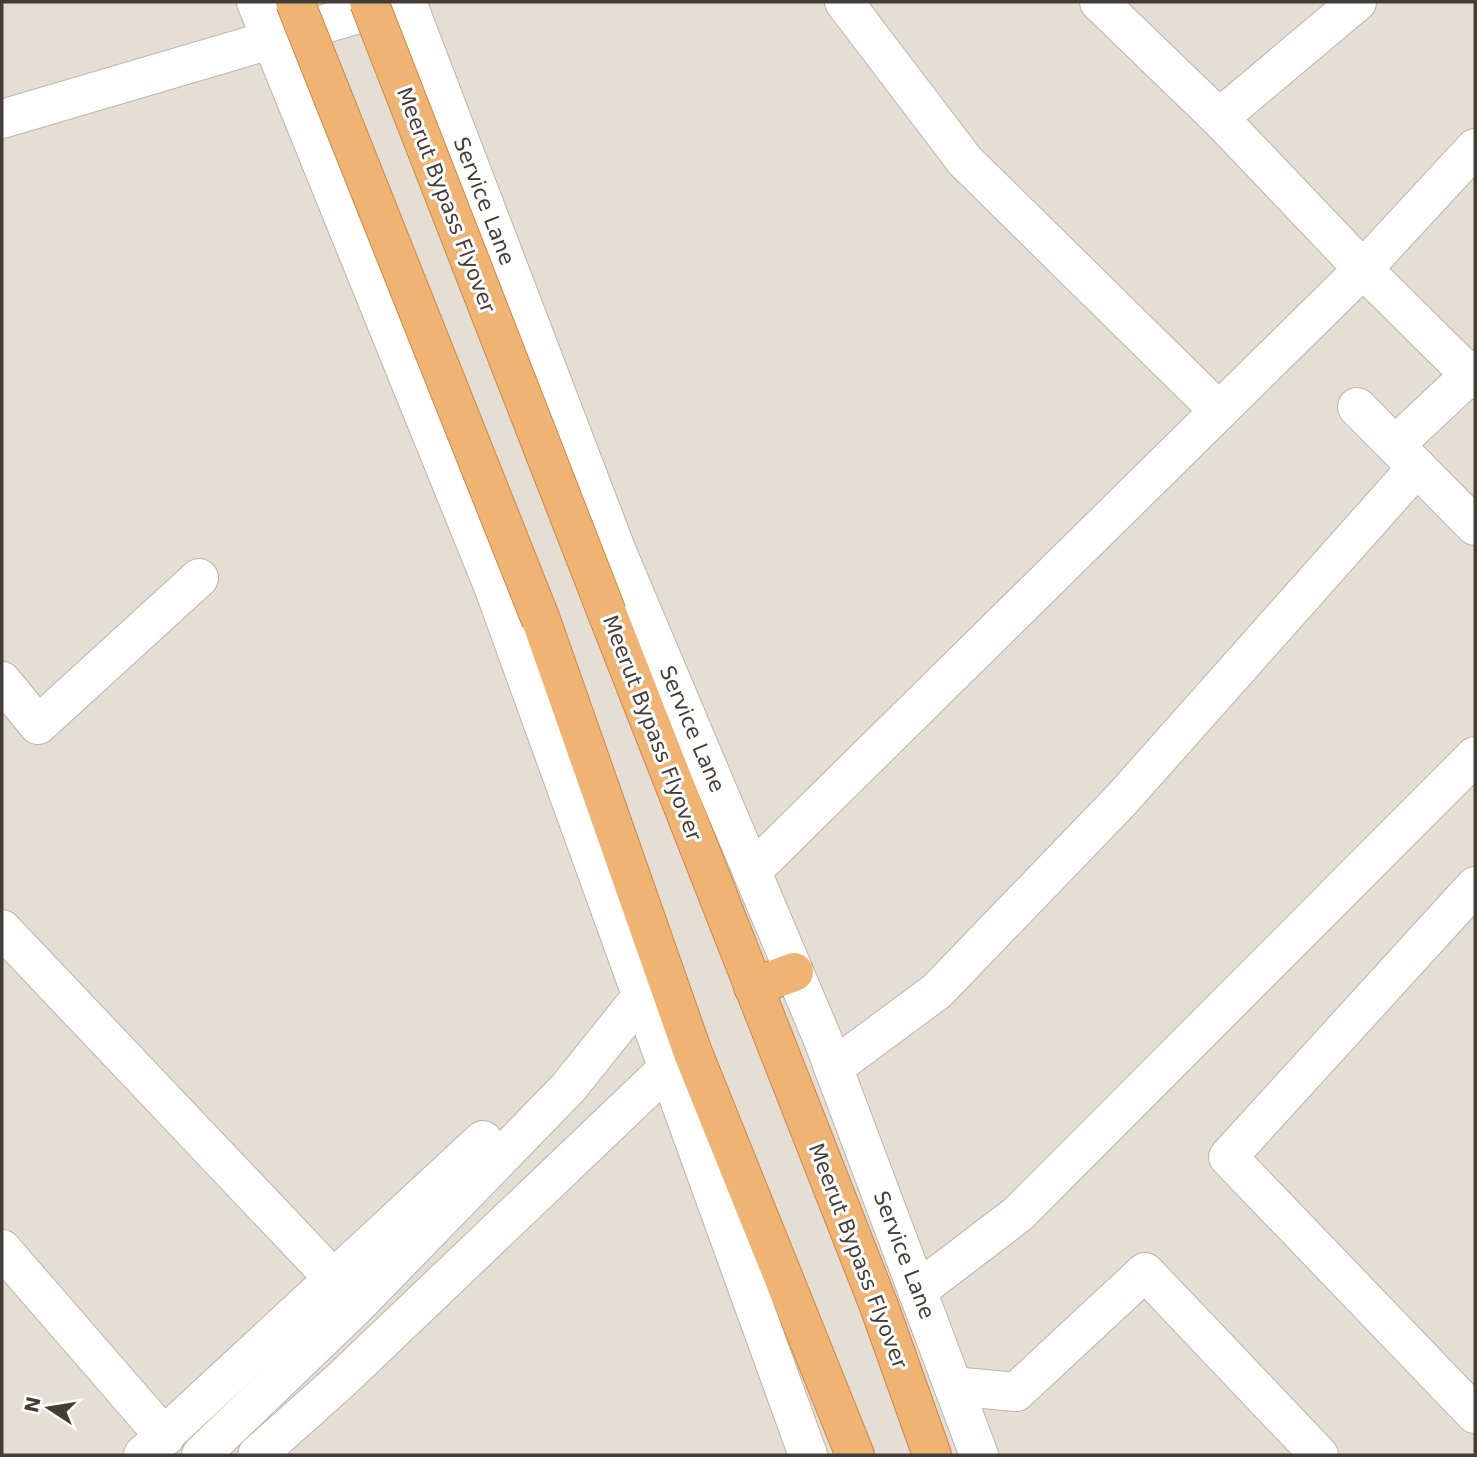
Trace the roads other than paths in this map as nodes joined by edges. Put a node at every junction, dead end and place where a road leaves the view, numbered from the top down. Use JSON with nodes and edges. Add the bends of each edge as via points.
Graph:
{"nodes":[{"id":1,"x":256,"y":2,"type":"edge"},
{"id":2,"x":295,"y":2,"type":"edge"},
{"id":3,"x":369,"y":2,"type":"edge"},
{"id":4,"x":399,"y":2,"type":"edge"},
{"id":5,"x":407,"y":2,"type":"edge"},
{"id":6,"x":844,"y":2,"type":"edge"},
{"id":7,"x":1099,"y":2,"type":"edge"},
{"id":8,"x":1357,"y":2,"type":"edge"},
{"id":9,"x":271,"y":39,"type":"junction"},
{"id":10,"x":1219,"y":118,"type":"junction"},
{"id":11,"x":2,"y":119,"type":"edge"},
{"id":12,"x":1475,"y":148,"type":"edge"},
{"id":13,"x":1363,"y":269,"type":"junction"},
{"id":14,"x":1474,"y":375,"type":"edge"},
{"id":15,"x":1357,"y":407,"type":"dead end"},
{"id":16,"x":1219,"y":411,"type":"junction"},
{"id":17,"x":1406,"y":456,"type":"junction"},
{"id":18,"x":1475,"y":526,"type":"edge"},
{"id":19,"x":199,"y":578,"type":"dead end"},
{"id":20,"x":2,"y":681,"type":"edge"},
{"id":21,"x":1473,"y":762,"type":"edge"},
{"id":22,"x":752,"y":871,"type":"junction"},
{"id":23,"x":1475,"y":886,"type":"edge"},
{"id":24,"x":2,"y":929,"type":"edge"},
{"id":25,"x":794,"y":972,"type":"junction"},
{"id":26,"x":753,"y":987,"type":"junction"},
{"id":27,"x":655,"y":991,"type":"junction"},
{"id":28,"x":680,"y":1061,"type":"junction"},
{"id":29,"x":833,"y":1068,"type":"junction"},
{"id":30,"x":2,"y":1249,"type":"edge"},
{"id":31,"x":917,"y":1291,"type":"junction"},
{"id":32,"x":346,"y":1292,"type":"junction"},
{"id":33,"x":311,"y":1349,"type":"junction"},
{"id":34,"x":340,"y":1381,"type":"junction"},
{"id":35,"x":953,"y":1386,"type":"junction"},
{"id":36,"x":1475,"y":1414,"type":"edge"},
{"id":37,"x":154,"y":1446,"type":"edge"},
{"id":38,"x":217,"y":1451,"type":"edge"},
{"id":39,"x":257,"y":1455,"type":"edge"},
{"id":40,"x":808,"y":1455,"type":"edge"},
{"id":41,"x":855,"y":1455,"type":"edge"},
{"id":42,"x":933,"y":1455,"type":"edge"},
{"id":43,"x":979,"y":1455,"type":"edge"},
{"id":44,"x":1319,"y":1455,"type":"edge"}],
"edges":[{"from":1,"to":9,"type":"street"},
{"from":2,"to":27,"type":"highway","bridge":true,"via":[[541,620]]},
{"from":3,"to":26,"type":"highway","name":"Meerut Bypass Flyover","bridge":true},
{"from":4,"to":9,"type":"street"},
{"from":5,"to":22,"type":"street","name":"Service Lane","via":[[618,554]]},
{"from":6,"to":16,"type":"street","via":[[965,161]]},
{"from":7,"to":10,"type":"street"},
{"from":8,"to":10,"type":"street"},
{"from":9,"to":11,"type":"street"},
{"from":9,"to":27,"type":"street"},
{"from":10,"to":13,"type":"street"},
{"from":12,"to":13,"type":"street"},
{"from":13,"to":14,"type":"street"},
{"from":13,"to":16,"type":"street"},
{"from":14,"to":17,"type":"street"},
{"from":15,"to":17,"type":"street"},
{"from":16,"to":22,"type":"street"},
{"from":17,"to":18,"type":"street"},
{"from":17,"to":29,"type":"street","via":[[1122,799],[937,991]]},
{"from":19,"to":20,"type":"street","via":[[38,725]]},
{"from":21,"to":31,"type":"street","via":[[1018,1214]]},
{"from":22,"to":25,"type":"street","name":"Service Lane"},
{"from":23,"to":36,"type":"street","via":[[1228,1157]]},
{"from":24,"to":32,"type":"street"},
{"from":25,"to":26,"type":"highway"},
{"from":25,"to":29,"type":"street","name":"Service Lane"},
{"from":26,"to":42,"type":"highway","name":"Meerut Bypass Flyover"},
{"from":27,"to":28,"type":"highway"},
{"from":27,"to":32,"type":"street","via":[[568,1088]]},
{"from":28,"to":34,"type":"street"},
{"from":28,"to":40,"type":"street"},
{"from":28,"to":41,"type":"highway"},
{"from":29,"to":31,"type":"street","name":"Service Lane"},
{"from":30,"to":37,"type":"street"},
{"from":31,"to":35,"type":"street","name":"Service Lane"},
{"from":32,"to":33,"type":"street"},
{"from":32,"to":37,"type":"street"},
{"from":33,"to":34,"type":"street"},
{"from":33,"to":38,"type":"street"},
{"from":34,"to":39,"type":"street"},
{"from":35,"to":43,"type":"street","name":"Service Lane"},
{"from":35,"to":44,"type":"street","via":[[1016,1392],[1145,1272]]}]}
